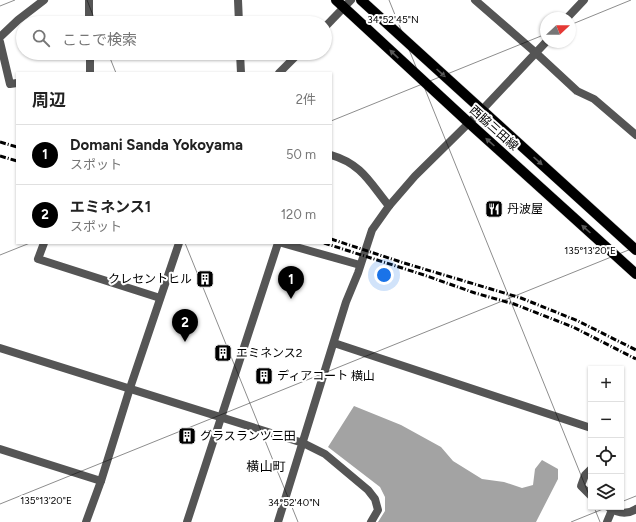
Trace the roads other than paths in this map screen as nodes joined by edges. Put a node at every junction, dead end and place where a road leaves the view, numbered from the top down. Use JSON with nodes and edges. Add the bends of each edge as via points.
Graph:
{"nodes":[{"id":1,"x":44,"y":0,"type":"edge"},
{"id":2,"x":89,"y":0,"type":"edge"},
{"id":3,"x":238,"y":0,"type":"edge"},
{"id":4,"x":336,"y":0,"type":"edge"},
{"id":5,"x":361,"y":0,"type":"edge"},
{"id":6,"x":475,"y":0,"type":"edge"},
{"id":7,"x":584,"y":0,"type":"edge"},
{"id":8,"x":348,"y":4,"type":"edge"},
{"id":9,"x":573,"y":12,"type":"edge"},
{"id":10,"x":23,"y":16,"type":"edge"},
{"id":11,"x":89,"y":16,"type":"edge"},
{"id":12,"x":239,"y":16,"type":"edge"},
{"id":13,"x":332,"y":20,"type":"edge"},
{"id":14,"x":16,"y":22,"type":"edge"},
{"id":15,"x":0,"y":37,"type":"edge"},
{"id":16,"x":0,"y":42,"type":"edge"},
{"id":17,"x":541,"y":48,"type":"edge"},
{"id":18,"x":536,"y":53,"type":"junction"},
{"id":19,"x":90,"y":60,"type":"edge"},
{"id":20,"x":240,"y":60,"type":"edge"},
{"id":21,"x":292,"y":60,"type":"edge"},
{"id":22,"x":90,"y":72,"type":"edge"},
{"id":23,"x":241,"y":72,"type":"edge"},
{"id":24,"x":280,"y":72,"type":"edge"},
{"id":25,"x":16,"y":83,"type":"edge"},
{"id":26,"x":482,"y":110,"type":"junction"},
{"id":27,"x":469,"y":123,"type":"junction"},
{"id":28,"x":636,"y":135,"type":"edge"},
{"id":29,"x":332,"y":155,"type":"edge"},
{"id":30,"x":389,"y":206,"type":"junction"},
{"id":31,"x":44,"y":244,"type":"edge"},
{"id":32,"x":179,"y":244,"type":"edge"},
{"id":33,"x":278,"y":244,"type":"edge"},
{"id":34,"x":286,"y":244,"type":"edge"},
{"id":35,"x":636,"y":250,"type":"edge"},
{"id":36,"x":360,"y":265,"type":"junction"},
{"id":37,"x":636,"y":274,"type":"edge"},
{"id":38,"x":160,"y":298,"type":"junction"},
{"id":39,"x":334,"y":343,"type":"junction"},
{"id":40,"x":0,"y":348,"type":"edge"},
{"id":41,"x":130,"y":388,"type":"junction"},
{"id":42,"x":222,"y":418,"type":"junction"},
{"id":43,"x":588,"y":427,"type":"edge"},
{"id":44,"x":303,"y":443,"type":"junction"},
{"id":45,"x":0,"y":449,"type":"edge"},
{"id":46,"x":588,"y":472,"type":"edge"},
{"id":47,"x":101,"y":481,"type":"junction"},
{"id":48,"x":588,"y":493,"type":"edge"},
{"id":49,"x":636,"y":509,"type":"edge"},
{"id":50,"x":610,"y":510,"type":"edge"},
{"id":51,"x":613,"y":510,"type":"edge"},
{"id":52,"x":86,"y":522,"type":"edge"},
{"id":53,"x":187,"y":522,"type":"edge"},
{"id":54,"x":278,"y":522,"type":"edge"},
{"id":55,"x":371,"y":522,"type":"edge"},
{"id":56,"x":607,"y":522,"type":"edge"}],
"edges":[{"from":1,"to":10,"type":"street"},
{"from":2,"to":11,"type":"street"},
{"from":3,"to":12,"type":"street"},
{"from":4,"to":8,"type":"main road","name":"西脇三田線"},
{"from":5,"to":26,"type":"main road","name":"西脇三田線","one_way":true},
{"from":6,"to":18,"type":"street"},
{"from":7,"to":9,"type":"street"},
{"from":8,"to":13,"type":"street"},
{"from":27,"to":8,"type":"main road","name":"西脇三田線","one_way":true},
{"from":14,"to":15,"type":"street"},
{"from":16,"to":25,"type":"street","via":[[10,84]]},
{"from":17,"to":18,"type":"street"},
{"from":18,"to":26,"type":"street"},
{"from":18,"to":28,"type":"street","via":[[577,91],[594,99]]},
{"from":19,"to":22,"type":"street"},
{"from":20,"to":23,"type":"street"},
{"from":21,"to":24,"type":"street"},
{"from":26,"to":27,"type":"street"},
{"from":26,"to":35,"type":"main road","name":"西脇三田線","one_way":true},
{"from":27,"to":30,"type":"street","via":[[415,176]]},
{"from":37,"to":27,"type":"main road","name":"西脇三田線","one_way":true},
{"from":29,"to":30,"type":"street","via":[[353,164],[365,174]]},
{"from":30,"to":36,"type":"street","via":[[372,230]]},
{"from":31,"to":38,"type":"street","via":[[38,259]]},
{"from":32,"to":38,"type":"street"},
{"from":33,"to":42,"type":"street"},
{"from":34,"to":36,"type":"street"},
{"from":36,"to":39,"type":"street"},
{"from":38,"to":41,"type":"street"},
{"from":39,"to":43,"type":"street"},
{"from":39,"to":44,"type":"street"},
{"from":40,"to":41,"type":"street"},
{"from":41,"to":42,"type":"street"},
{"from":41,"to":47,"type":"street"},
{"from":42,"to":44,"type":"street"},
{"from":42,"to":53,"type":"street"},
{"from":44,"to":54,"type":"street"},
{"from":44,"to":55,"type":"street","via":[[324,454],[368,490],[375,499],[378,510]]},
{"from":45,"to":47,"type":"street"},
{"from":46,"to":48,"type":"street","via":[[584,475],[582,486]]},
{"from":47,"to":52,"type":"street"},
{"from":49,"to":51,"type":"street","via":[[625,514]]},
{"from":50,"to":56,"type":"street"}]}
